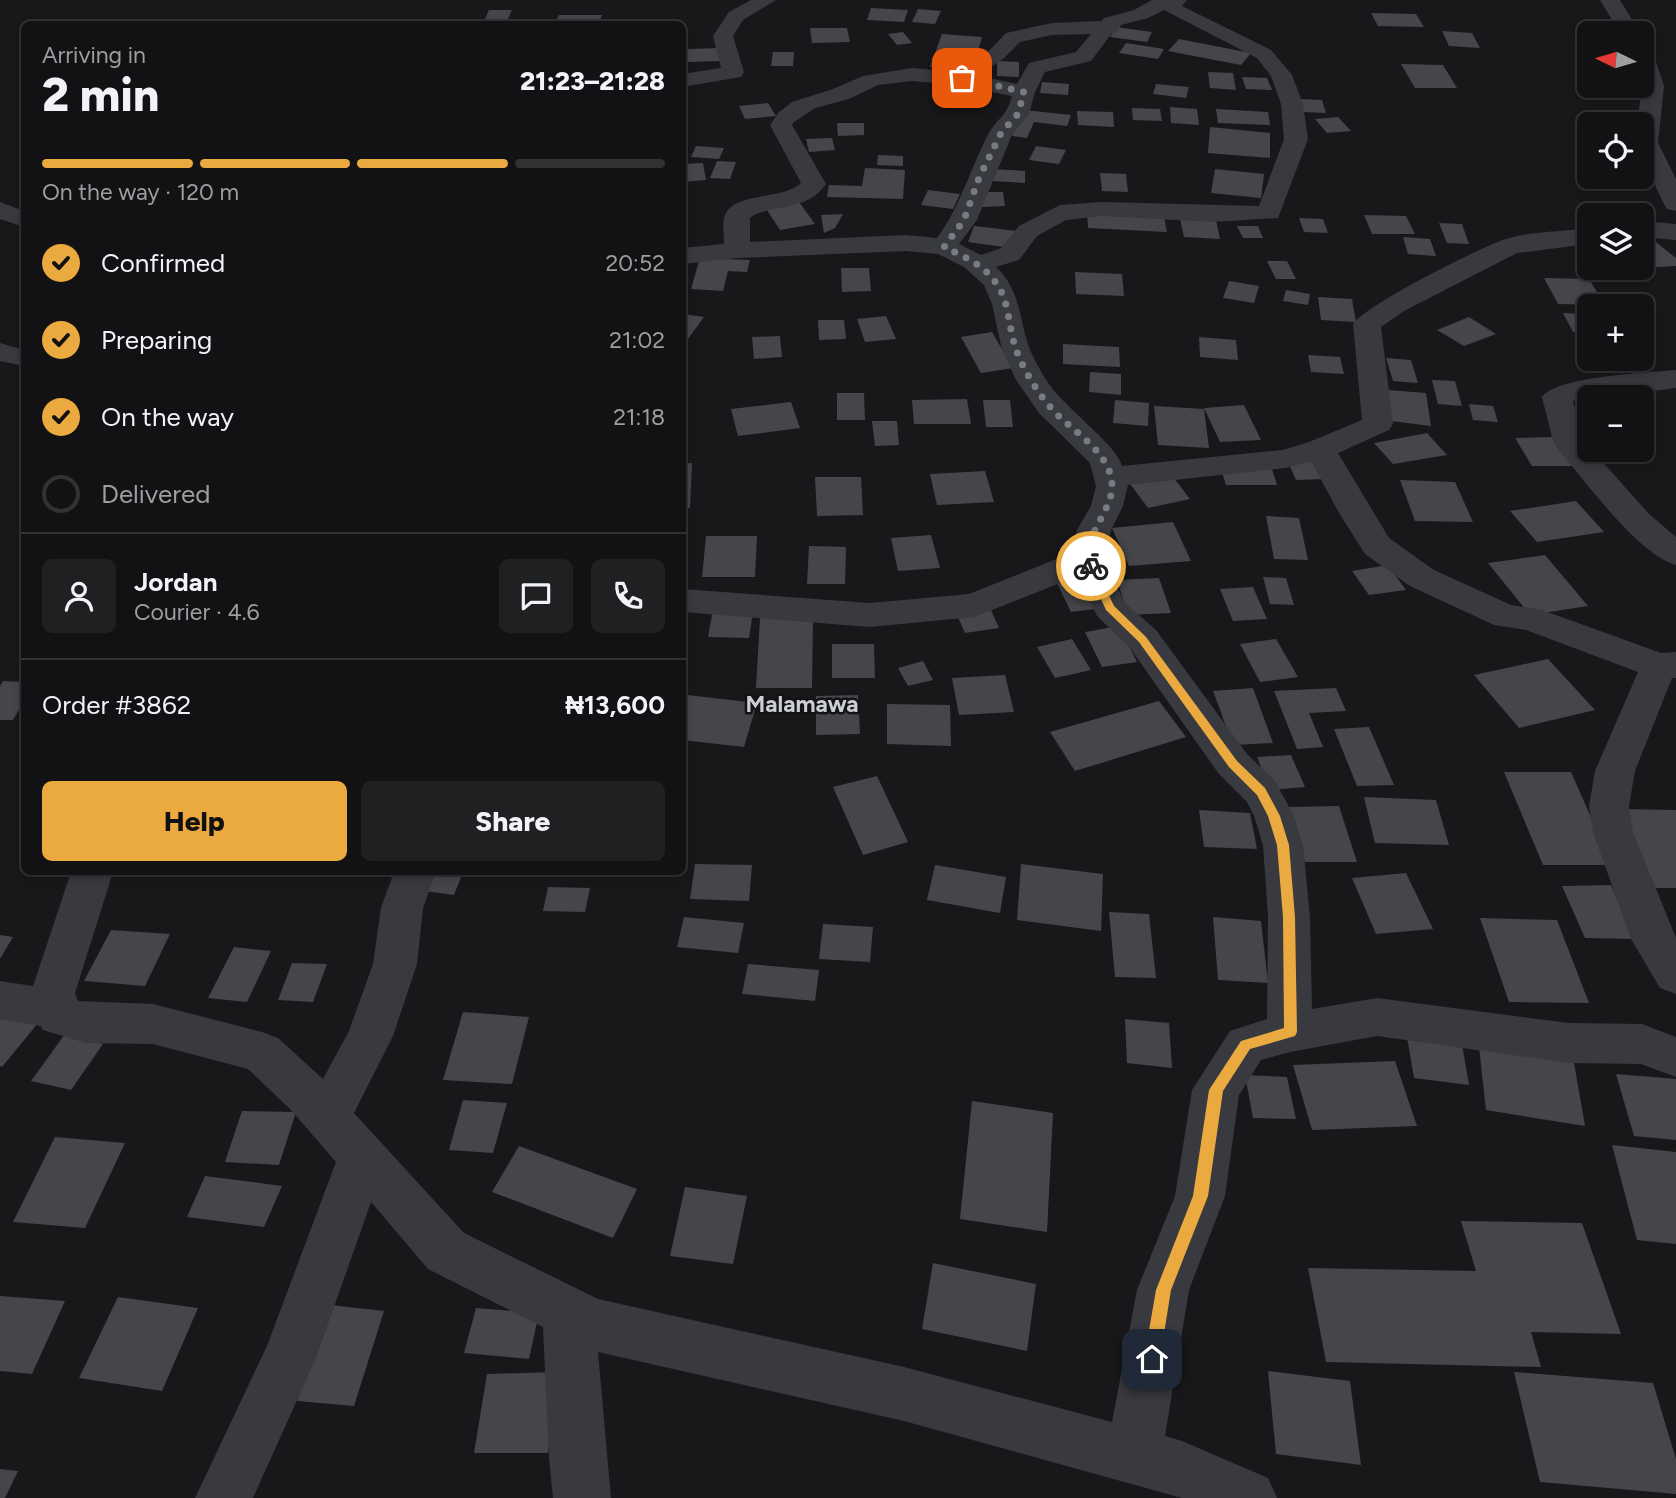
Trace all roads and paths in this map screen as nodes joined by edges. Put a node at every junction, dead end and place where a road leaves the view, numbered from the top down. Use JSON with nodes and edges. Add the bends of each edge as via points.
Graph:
{"nodes":[{"id":1,"x":766,"y":0,"type":"edge"},
{"id":2,"x":1167,"y":0,"type":"edge"},
{"id":3,"x":1177,"y":0,"type":"edge"},
{"id":4,"x":1610,"y":0,"type":"edge"},
{"id":5,"x":1623,"y":21,"type":"edge"},
{"id":6,"x":1111,"y":27,"type":"junction"},
{"id":7,"x":962,"y":78,"type":"junction"},
{"id":8,"x":686,"y":80,"type":"edge"},
{"id":9,"x":1024,"y":92,"type":"junction"},
{"id":10,"x":1652,"y":98,"type":"edge"},
{"id":11,"x":1676,"y":204,"type":"edge"},
{"id":12,"x":0,"y":210,"type":"edge"},
{"id":13,"x":21,"y":219,"type":"edge"},
{"id":14,"x":1654,"y":230,"type":"edge"},
{"id":15,"x":1676,"y":232,"type":"edge"},
{"id":16,"x":1577,"y":238,"type":"edge"},
{"id":17,"x":944,"y":247,"type":"junction"},
{"id":18,"x":737,"y":250,"type":"junction"},
{"id":19,"x":686,"y":256,"type":"edge"},
{"id":20,"x":977,"y":265,"type":"junction"},
{"id":21,"x":21,"y":334,"type":"edge"},
{"id":22,"x":0,"y":337,"type":"edge"},
{"id":23,"x":0,"y":352,"type":"edge"},
{"id":24,"x":21,"y":357,"type":"edge"},
{"id":25,"x":1676,"y":379,"type":"edge"},
{"id":26,"x":1320,"y":449,"type":"junction"},
{"id":27,"x":1110,"y":477,"type":"junction"},
{"id":28,"x":1676,"y":554,"type":"edge"},
{"id":29,"x":1088,"y":559,"type":"junction"},
{"id":30,"x":686,"y":600,"type":"edge"},
{"id":31,"x":1668,"y":666,"type":"edge"},
{"id":32,"x":91,"y":875,"type":"edge"},
{"id":33,"x":414,"y":875,"type":"edge"},
{"id":34,"x":1676,"y":975,"type":"edge"},
{"id":35,"x":0,"y":1000,"type":"edge"},
{"id":36,"x":56,"y":1009,"type":"junction"},
{"id":37,"x":1290,"y":1032,"type":"junction"},
{"id":38,"x":1676,"y":1057,"type":"edge"},
{"id":39,"x":327,"y":1118,"type":"junction"},
{"id":40,"x":362,"y":1158,"type":"junction"},
{"id":41,"x":569,"y":1312,"type":"junction"},
{"id":42,"x":1134,"y":1456,"type":"junction"},
{"id":43,"x":224,"y":1498,"type":"edge"},
{"id":44,"x":582,"y":1498,"type":"edge"},
{"id":45,"x":1248,"y":1498,"type":"edge"}],
"edges":[{"from":1,"to":8,"type":"street","via":[[736,16],[723,36],[733,72]]},
{"from":2,"to":6,"type":"street","via":[[1141,14],[1111,22]]},
{"from":3,"to":20,"type":"street","via":[[1173,9],[1264,54],[1281,75],[1292,104],[1296,139],[1269,213],[1102,209],[1060,213],[1028,231],[1010,254]]},
{"from":4,"to":5,"type":"street"},
{"from":6,"to":7,"type":"street","via":[[1013,37]]},
{"from":6,"to":9,"type":"street","via":[[1105,27],[1098,44],[1082,59],[1037,68]]},
{"from":7,"to":9,"type":"street"},
{"from":7,"to":18,"type":"street","via":[[881,77],[813,100],[787,116],[781,125],[814,184],[810,191],[791,199],[743,210],[737,216]]},
{"from":9,"to":17,"type":"street","via":[[1018,114],[1001,133],[979,178],[964,220]]},
{"from":10,"to":11,"type":"street","via":[[1646,143]]},
{"from":12,"to":13,"type":"street"},
{"from":14,"to":15,"type":"street"},
{"from":16,"to":26,"type":"street","via":[[1511,246],[1394,305],[1367,324],[1378,424]]},
{"from":17,"to":18,"type":"street","via":[[906,243]]},
{"from":17,"to":20,"type":"street"},
{"from":18,"to":19,"type":"street"},
{"from":20,"to":27,"type":"street","via":[[996,282],[1016,350],[1031,380],[1051,407],[1105,460]]},
{"from":21,"to":22,"type":"street"},
{"from":23,"to":24,"type":"street"},
{"from":25,"to":28,"type":"street","via":[[1569,391],[1557,397],[1568,441],[1637,521]]},
{"from":26,"to":27,"type":"street","via":[[1286,459]]},
{"from":26,"to":31,"type":"street","via":[[1377,546],[1422,578],[1506,617],[1530,618]]},
{"from":27,"to":29,"type":"street","via":[[1107,506],[1094,530]]},
{"from":29,"to":30,"type":"street","via":[[974,605],[870,615]]},
{"from":29,"to":37,"type":"street","via":[[1110,608],[1143,639],[1233,764],[1261,792],[1274,816],[1283,845],[1289,917]]},
{"from":31,"to":34,"type":"street","via":[[1615,771],[1609,806],[1613,832],[1653,939]]},
{"from":32,"to":36,"type":"street","via":[[53,993]]},
{"from":33,"to":39,"type":"street","via":[[401,908],[395,964],[370,1036]]},
{"from":35,"to":36,"type":"street"},
{"from":36,"to":39,"type":"street","via":[[59,1016],[86,1023],[153,1024],[262,1052]]},
{"from":37,"to":38,"type":"street","via":[[1377,1017],[1569,1043],[1642,1044]]},
{"from":37,"to":42,"type":"street","via":[[1246,1045],[1216,1090],[1200,1196],[1163,1290]]},
{"from":39,"to":40,"type":"street"},
{"from":40,"to":41,"type":"street","via":[[446,1251]]},
{"from":40,"to":43,"type":"street","via":[[289,1358]]},
{"from":41,"to":42,"type":"street","via":[[593,1324],[904,1394]]},
{"from":41,"to":44,"type":"street"},
{"from":42,"to":45,"type":"street","via":[[1182,1469]]}]}
